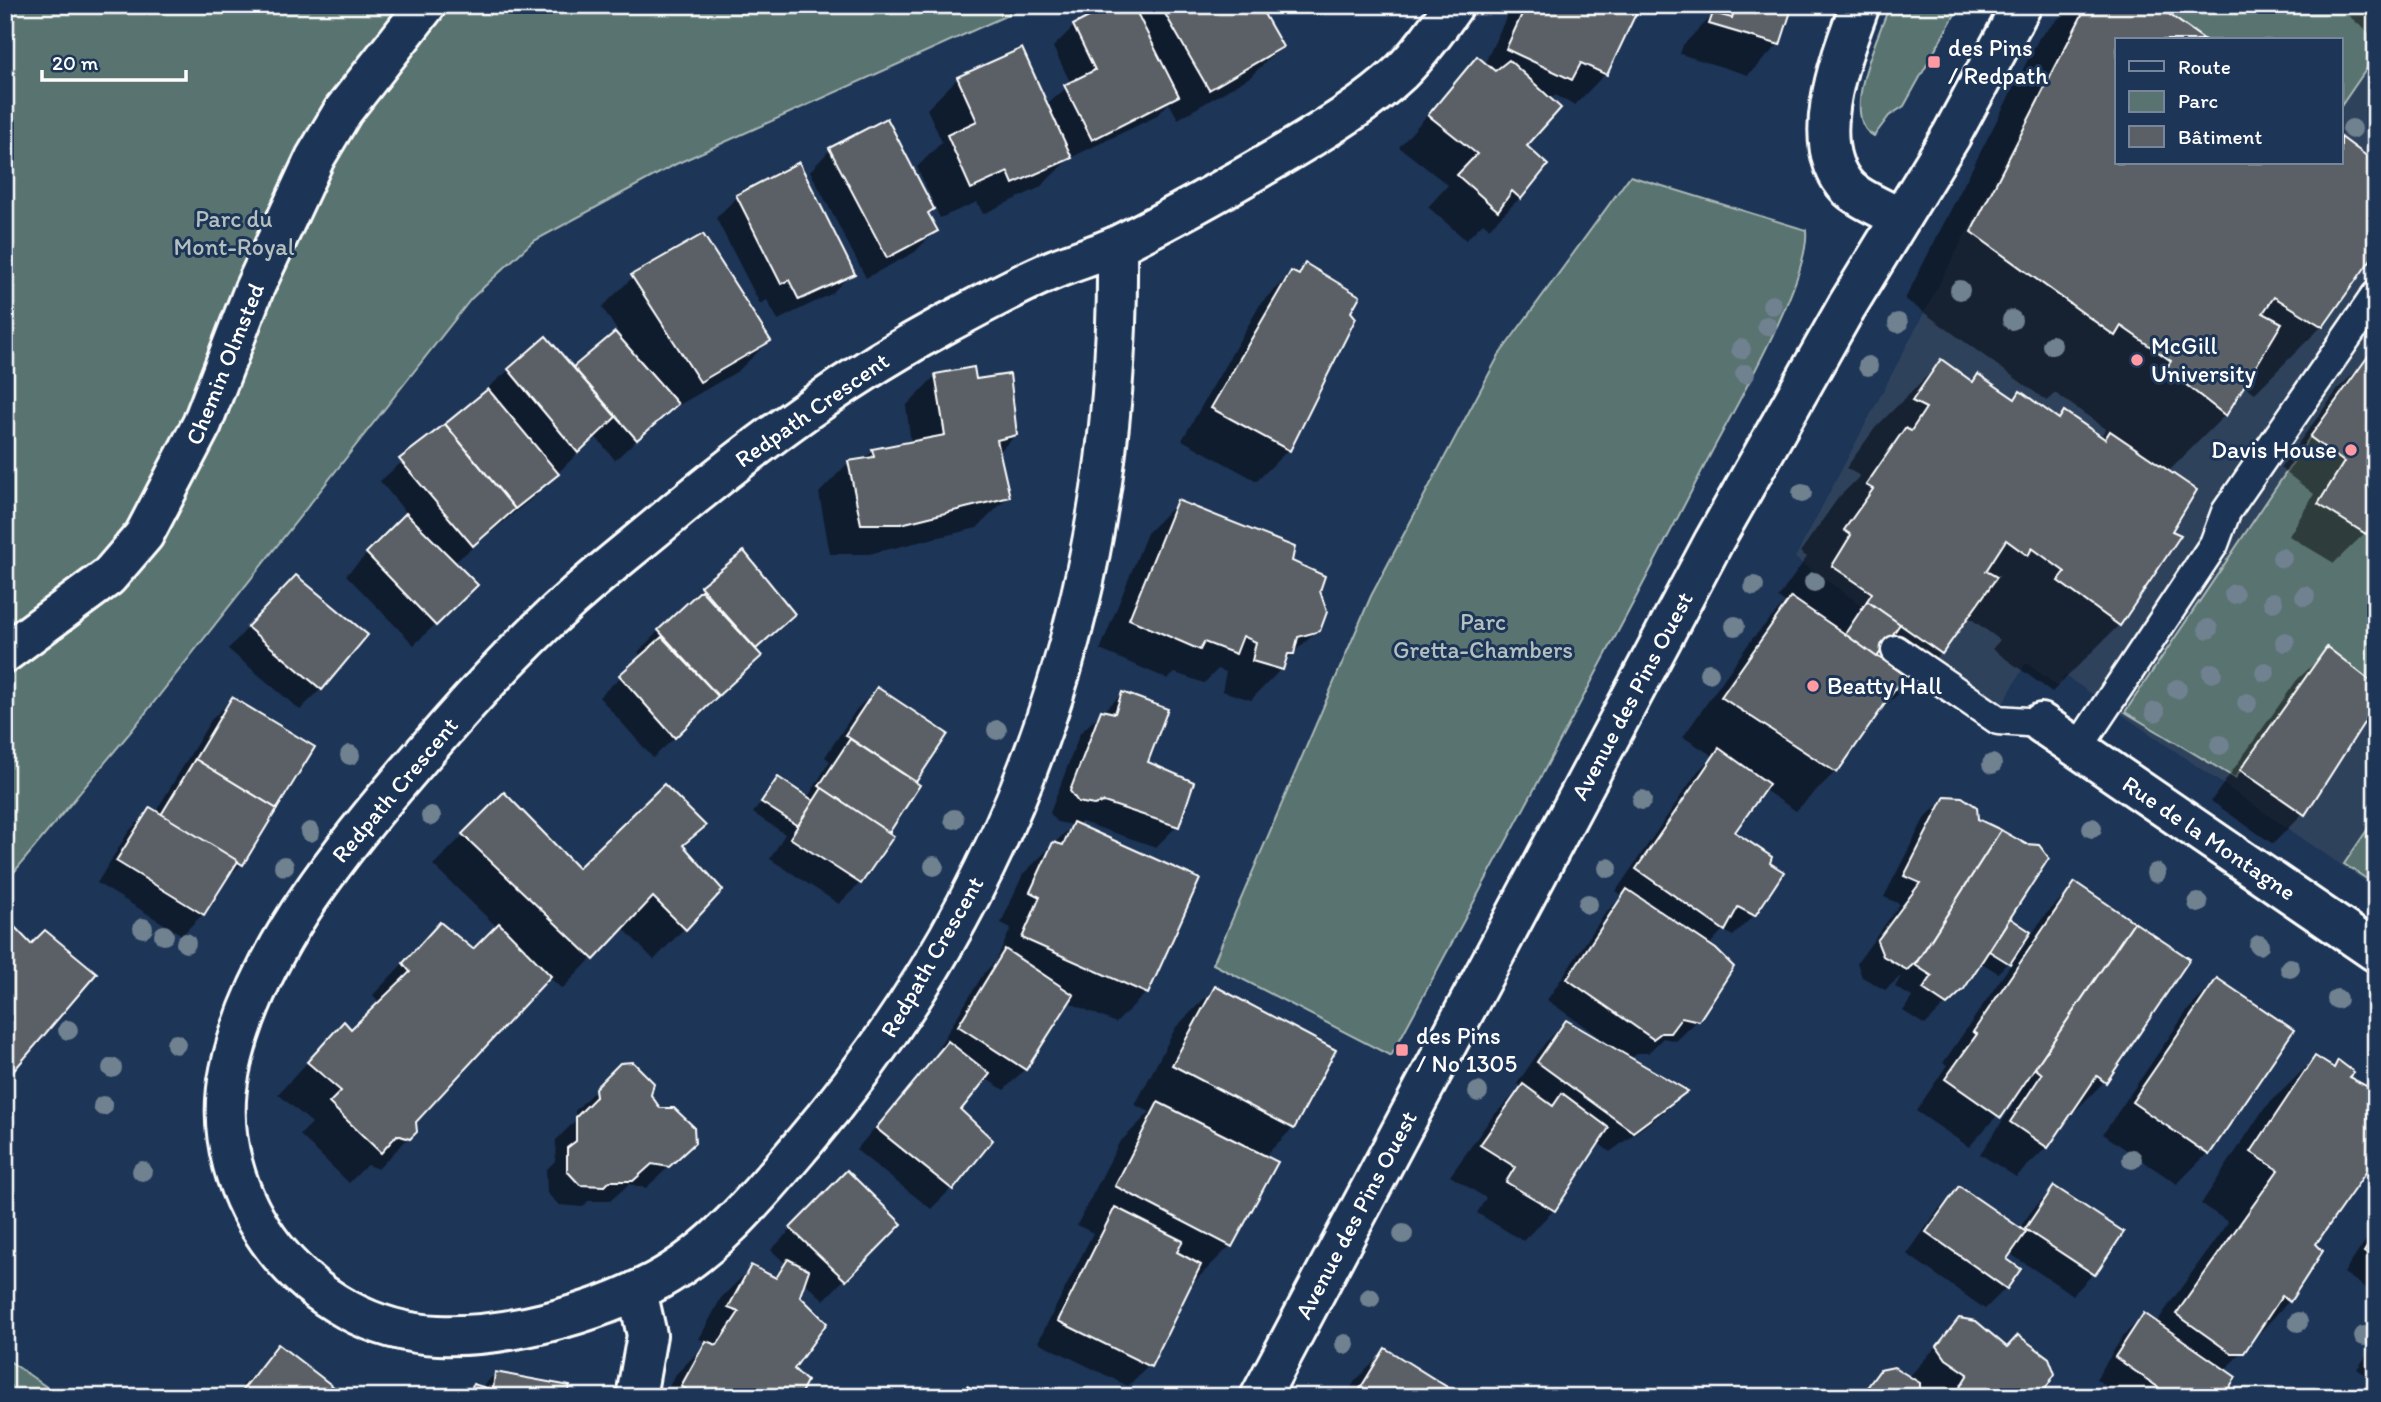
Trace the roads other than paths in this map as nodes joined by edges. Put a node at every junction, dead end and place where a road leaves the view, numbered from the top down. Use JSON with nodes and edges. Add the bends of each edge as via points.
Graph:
{"nodes":[{"id":1,"x":426,"y":5,"type":"edge"},
{"id":2,"x":1454,"y":5,"type":"edge"},
{"id":3,"x":1860,"y":5,"type":"edge"},
{"id":4,"x":2022,"y":5,"type":"edge"},
{"id":5,"x":1900,"y":218,"type":"junction"},
{"id":6,"x":1117,"y":246,"type":"junction"},
{"id":7,"x":2376,"y":295,"type":"edge"},
{"id":8,"x":1896,"y":650,"type":"dead end"},
{"id":9,"x":5,"y":653,"type":"edge"},
{"id":10,"x":2041,"y":723,"type":"joint"},
{"id":11,"x":2078,"y":748,"type":"junction"},
{"id":12,"x":2376,"y":953,"type":"edge"},
{"id":13,"x":637,"y":1291,"type":"junction"},
{"id":14,"x":636,"y":1397,"type":"edge"},
{"id":15,"x":1260,"y":1397,"type":"edge"}],
"edges":[{"from":1,"to":9,"type":"street","name":"Chemin Olmsted","via":[[343,111],[315,158],[254,289],[202,424],[144,535],[108,578]]},
{"from":2,"to":6,"type":"street","name":"Redpath Crescent","via":[[1407,66],[1350,113]]},
{"from":3,"to":5,"type":"street","via":[[1835,82],[1829,124],[1831,155],[1851,190]]},
{"from":4,"to":5,"type":"street","name":"Avenue des Pins Ouest"},
{"from":5,"to":15,"type":"street","name":"Avenue des Pins Ouest","via":[[1714,541]]},
{"from":6,"to":13,"type":"street","name":"Redpath Crescent","via":[[1114,392],[1093,548],[1051,710],[1003,827],[935,958],[848,1088],[771,1180],[712,1241],[684,1264]]},
{"from":6,"to":13,"type":"street","name":"Redpath Crescent","via":[[1004,293],[846,383],[759,443],[575,596],[475,696],[347,845],[291,928],[253,1003],[228,1082],[225,1123],[232,1165],[267,1239],[320,1292],[370,1321],[439,1336],[484,1333],[562,1317]]},
{"from":7,"to":11,"type":"lane","via":[[2226,512],[2214,544]]},
{"from":8,"to":10,"type":"lane","via":[[1998,720]]},
{"from":10,"to":11,"type":"street","name":"Rue de la Montagne"},
{"from":11,"to":12,"type":"street","name":"Rue de la Montagne"},
{"from":13,"to":14,"type":"street","via":[[646,1335]]}]}
